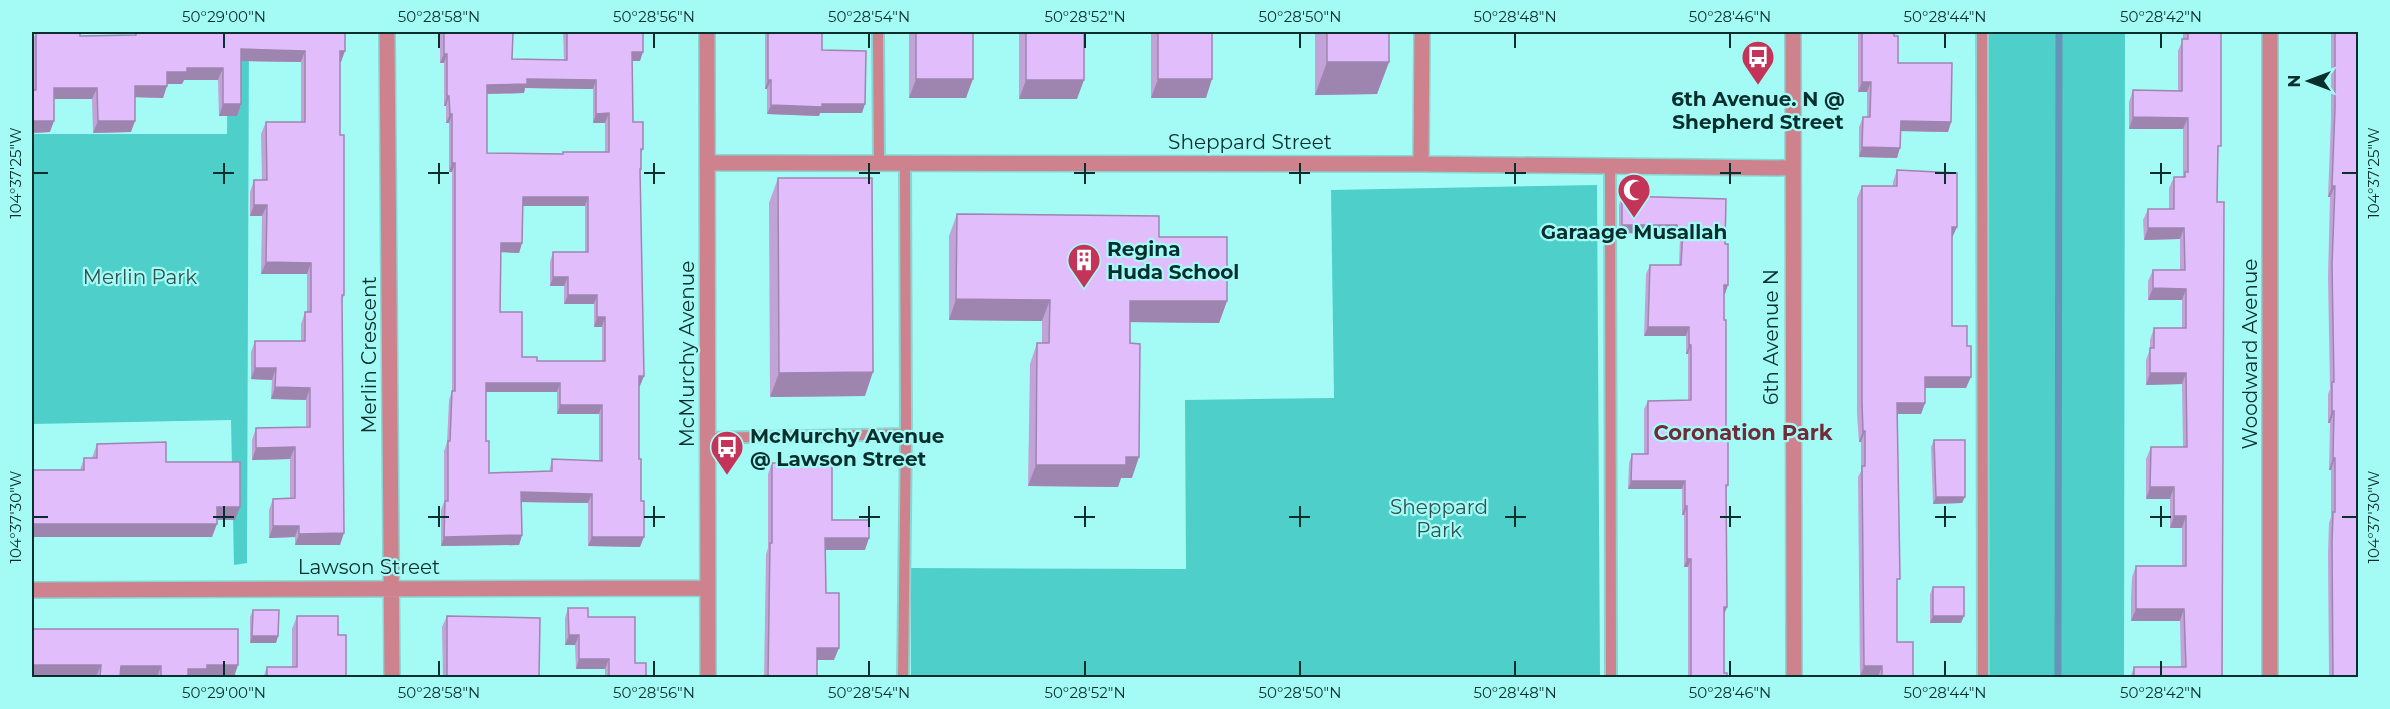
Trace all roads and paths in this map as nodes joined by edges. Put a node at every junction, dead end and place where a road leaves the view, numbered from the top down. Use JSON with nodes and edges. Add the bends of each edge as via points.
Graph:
{"nodes":[{"id":1,"x":387,"y":32,"type":"edge"},
{"id":2,"x":707,"y":32,"type":"edge"},
{"id":3,"x":878,"y":32,"type":"edge"},
{"id":4,"x":1422,"y":32,"type":"edge"},
{"id":5,"x":1793,"y":32,"type":"edge"},
{"id":6,"x":1982,"y":32,"type":"edge"},
{"id":7,"x":2270,"y":32,"type":"edge"},
{"id":8,"x":708,"y":163,"type":"junction"},
{"id":9,"x":879,"y":163,"type":"junction"},
{"id":10,"x":904,"y":163,"type":"junction"},
{"id":11,"x":1421,"y":164,"type":"junction"},
{"id":12,"x":1610,"y":166,"type":"junction"},
{"id":13,"x":1791,"y":168,"type":"junction"},
{"id":14,"x":906,"y":434,"type":"junction"},
{"id":15,"x":708,"y":438,"type":"junction"},
{"id":16,"x":392,"y":588,"type":"junction"},
{"id":17,"x":707,"y":588,"type":"junction"},
{"id":18,"x":32,"y":590,"type":"edge"},
{"id":19,"x":392,"y":678,"type":"edge"},
{"id":20,"x":708,"y":678,"type":"edge"},
{"id":21,"x":903,"y":678,"type":"edge"},
{"id":22,"x":1611,"y":678,"type":"edge"},
{"id":23,"x":1794,"y":678,"type":"edge"},
{"id":24,"x":1983,"y":678,"type":"edge"},
{"id":25,"x":2270,"y":678,"type":"edge"}],
"edges":[{"from":1,"to":16,"type":"street","name":"Merlin Crescent"},
{"from":2,"to":8,"type":"street","name":"McMurchy Avenue"},
{"from":3,"to":9,"type":"lane"},
{"from":4,"to":11,"type":"street"},
{"from":5,"to":13,"type":"street","name":"6th Avenue N"},
{"from":6,"to":24,"type":"lane"},
{"from":7,"to":25,"type":"street","name":"Woodward Avenue"},
{"from":8,"to":9,"type":"street","name":"Sheppard Street"},
{"from":8,"to":15,"type":"street","name":"McMurchy Avenue"},
{"from":9,"to":10,"type":"street","name":"Sheppard Street"},
{"from":10,"to":11,"type":"street","name":"Sheppard Street"},
{"from":10,"to":14,"type":"lane"},
{"from":11,"to":12,"type":"street","name":"Sheppard Street"},
{"from":12,"to":13,"type":"street","name":"Sheppard Street"},
{"from":12,"to":22,"type":"lane"},
{"from":13,"to":23,"type":"street","name":"6th Avenue N"},
{"from":14,"to":15,"type":"lane"},
{"from":14,"to":21,"type":"lane"},
{"from":15,"to":17,"type":"street","name":"McMurchy Avenue"},
{"from":16,"to":17,"type":"street","name":"Lawson Street"},
{"from":16,"to":18,"type":"street","name":"Lawson Street"},
{"from":16,"to":19,"type":"street","name":"Merlin Crescent"},
{"from":17,"to":20,"type":"street","name":"McMurchy Avenue"}]}
